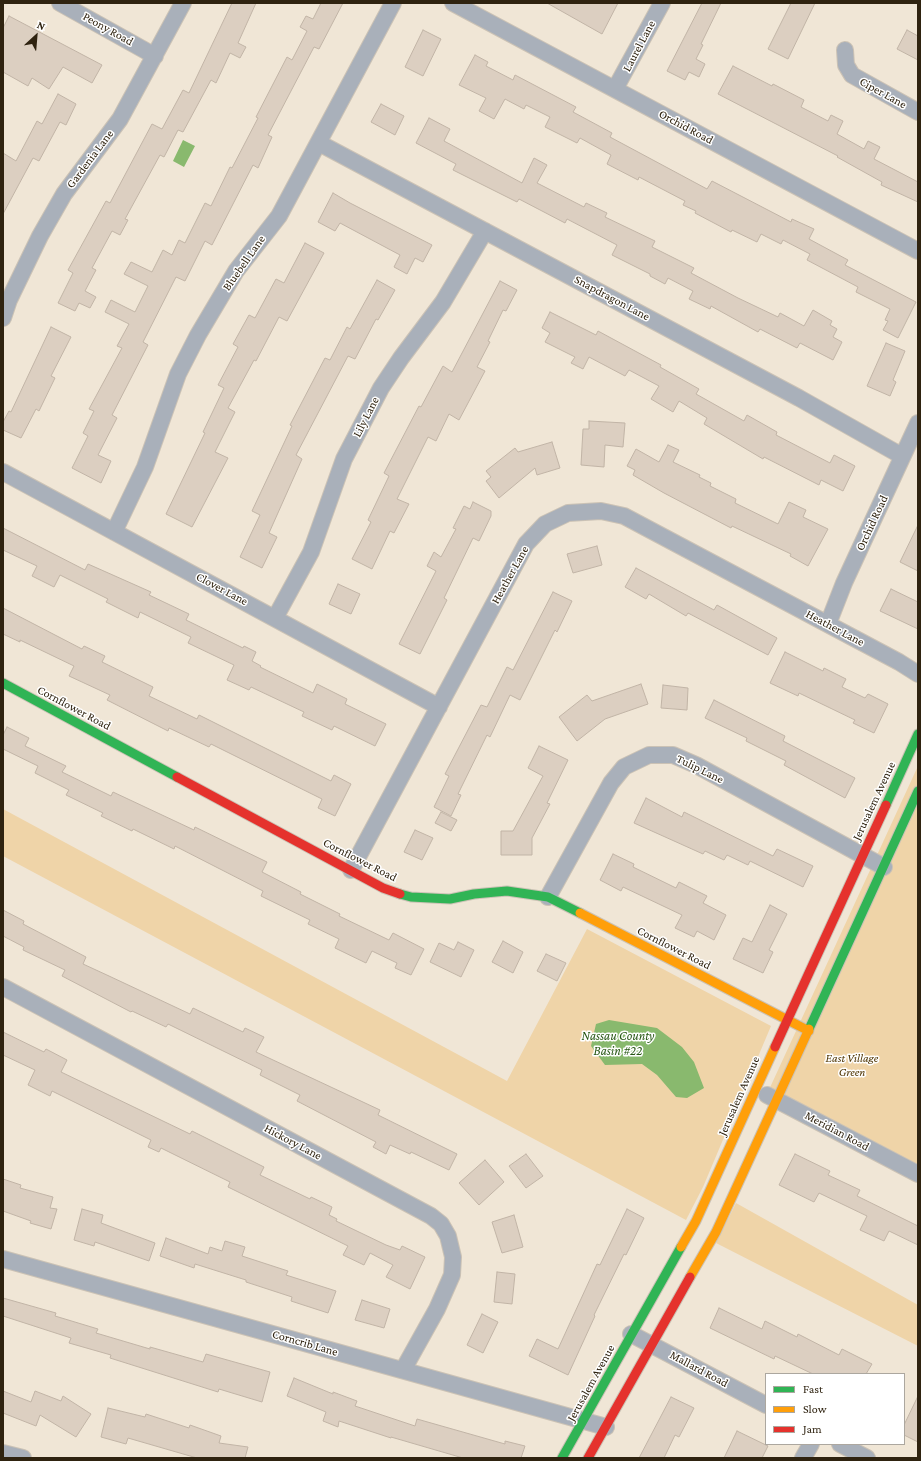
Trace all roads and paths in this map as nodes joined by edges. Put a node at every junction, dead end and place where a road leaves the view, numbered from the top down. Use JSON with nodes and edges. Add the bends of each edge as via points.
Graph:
{"nodes":[{"id":1,"x":60,"y":3,"type":"edge"},
{"id":2,"x":183,"y":3,"type":"edge"},
{"id":3,"x":393,"y":3,"type":"edge"},
{"id":4,"x":453,"y":3,"type":"edge"},
{"id":5,"x":662,"y":3,"type":"edge"},
{"id":6,"x":845,"y":50,"type":"dead end"},
{"id":7,"x":155,"y":56,"type":"junction"},
{"id":8,"x":615,"y":89,"type":"junction"},
{"id":9,"x":918,"y":112,"type":"edge"},
{"id":10,"x":319,"y":143,"type":"junction"},
{"id":11,"x":486,"y":231,"type":"junction"},
{"id":12,"x":918,"y":251,"type":"edge"},
{"id":13,"x":3,"y":318,"type":"edge"},
{"id":14,"x":918,"y":423,"type":"edge"},
{"id":15,"x":902,"y":456,"type":"junction"},
{"id":16,"x":3,"y":472,"type":"edge"},
{"id":17,"x":114,"y":532,"type":"junction"},
{"id":18,"x":276,"y":618,"type":"junction"},
{"id":19,"x":828,"y":624,"type":"junction"},
{"id":20,"x":918,"y":674,"type":"edge"},
{"id":21,"x":3,"y":683,"type":"edge"},
{"id":22,"x":439,"y":707,"type":"junction"},
{"id":23,"x":918,"y":734,"type":"edge"},
{"id":24,"x":918,"y":791,"type":"edge"},
{"id":25,"x":862,"y":854,"type":"junction"},
{"id":26,"x":884,"y":867,"type":"junction"},
{"id":27,"x":352,"y":870,"type":"junction"},
{"id":28,"x":548,"y":897,"type":"junction"},
{"id":29,"x":3,"y":987,"type":"edge"},
{"id":30,"x":786,"y":1019,"type":"junction"},
{"id":31,"x":809,"y":1030,"type":"junction"},
{"id":32,"x":756,"y":1089,"type":"junction"},
{"id":33,"x":777,"y":1100,"type":"junction"},
{"id":34,"x":918,"y":1174,"type":"edge"},
{"id":35,"x":3,"y":1259,"type":"edge"},
{"id":36,"x":631,"y":1334,"type":"junction"},
{"id":37,"x":653,"y":1345,"type":"junction"},
{"id":38,"x":403,"y":1370,"type":"junction"},
{"id":39,"x":765,"y":1404,"type":"edge"},
{"id":40,"x":583,"y":1420,"type":"junction"},
{"id":41,"x":606,"y":1427,"type":"junction"},
{"id":42,"x":810,"y":1445,"type":"edge"},
{"id":43,"x":842,"y":1445,"type":"edge"},
{"id":44,"x":3,"y":1452,"type":"edge"},
{"id":45,"x":23,"y":1458,"type":"edge"},
{"id":46,"x":562,"y":1458,"type":"edge"},
{"id":47,"x":588,"y":1458,"type":"edge"},
{"id":48,"x":804,"y":1458,"type":"edge"},
{"id":49,"x":867,"y":1458,"type":"edge"}],
"edges":[{"from":1,"to":7,"type":"street","name":"Peony Road"},
{"from":2,"to":7,"type":"street","name":"Gardenia Lane"},
{"from":3,"to":10,"type":"street","name":"Bluebell Lane"},
{"from":4,"to":8,"type":"street","name":"Orchid Road"},
{"from":5,"to":8,"type":"street","name":"Laurel Lane"},
{"from":6,"to":9,"type":"street","name":"Ciper Lane","via":[[846,65],[852,75]]},
{"from":7,"to":13,"type":"street","name":"Gardenia Lane","via":[[120,119],[64,194],[9,300]]},
{"from":8,"to":12,"type":"street","name":"Orchid Road"},
{"from":10,"to":11,"type":"street","name":"Snapdragon Lane"},
{"from":10,"to":17,"type":"street","name":"Bluebell Lane","via":[[279,216],[236,271],[198,335],[178,374],[145,467]]},
{"from":11,"to":15,"type":"street","name":"Snapdragon Lane","via":[[799,398]]},
{"from":11,"to":18,"type":"street","name":"Lily Lane","via":[[443,302],[381,388],[344,459],[311,552]]},
{"from":14,"to":15,"type":"street","name":"Orchid Road"},
{"from":15,"to":19,"type":"street","name":"Orchid Road"},
{"from":16,"to":17,"type":"street","name":"Clover Lane"},
{"from":17,"to":18,"type":"street","name":"Clover Lane"},
{"from":18,"to":22,"type":"street","name":"Clover Lane"},
{"from":19,"to":20,"type":"street","name":"Heather Lane"},
{"from":19,"to":22,"type":"street","name":"Heather Lane","via":[[624,516],[602,511],[568,513],[545,524],[526,544]]},
{"from":21,"to":27,"type":"main road","name":"Cornflower Road"},
{"from":22,"to":27,"type":"street","name":"Heather Lane"},
{"from":23,"to":25,"type":"main road","name":"Jerusalem Avenue"},
{"from":24,"to":26,"type":"main road"},
{"from":25,"to":26,"type":"street","name":"Tulip Lane"},
{"from":25,"to":28,"type":"street","name":"Tulip Lane","via":[[696,765],[673,755],[649,755],[624,768],[611,783]]},
{"from":25,"to":30,"type":"main road","name":"Jerusalem Avenue"},
{"from":26,"to":31,"type":"main road"},
{"from":27,"to":28,"type":"main road","name":"Cornflower Road","via":[[383,888],[411,897],[450,898],[507,891]]},
{"from":28,"to":30,"type":"main road","name":"Cornflower Road"},
{"from":29,"to":38,"type":"street","name":"Hickory Lane","via":[[431,1216],[441,1224],[448,1236],[453,1257],[452,1275],[437,1309]]},
{"from":30,"to":31,"type":"main road","name":"Cornflower Road"},
{"from":30,"to":32,"type":"main road","name":"Jerusalem Avenue"},
{"from":31,"to":33,"type":"main road"},
{"from":32,"to":33,"type":"street","name":"Meridian Road"},
{"from":32,"to":36,"type":"main road","name":"Jerusalem Avenue","via":[[696,1221]]},
{"from":33,"to":34,"type":"street","name":"Meridian Road"},
{"from":33,"to":37,"type":"main road","via":[[716,1232]]},
{"from":35,"to":38,"type":"street","name":"Corncrib Lane"},
{"from":36,"to":37,"type":"street","name":"Mallard Road"},
{"from":36,"to":40,"type":"main road","name":"Jerusalem Avenue"},
{"from":37,"to":39,"type":"street","name":"Mallard Road"},
{"from":37,"to":41,"type":"main road"},
{"from":38,"to":40,"type":"street","name":"Corncrib Lane"},
{"from":40,"to":41,"type":"street","name":"Corncrib Lane"},
{"from":40,"to":46,"type":"main road","name":"Jerusalem Avenue"},
{"from":41,"to":47,"type":"main road"},
{"from":42,"to":48,"type":"street"},
{"from":43,"to":49,"type":"street"},
{"from":44,"to":45,"type":"street"}]}
